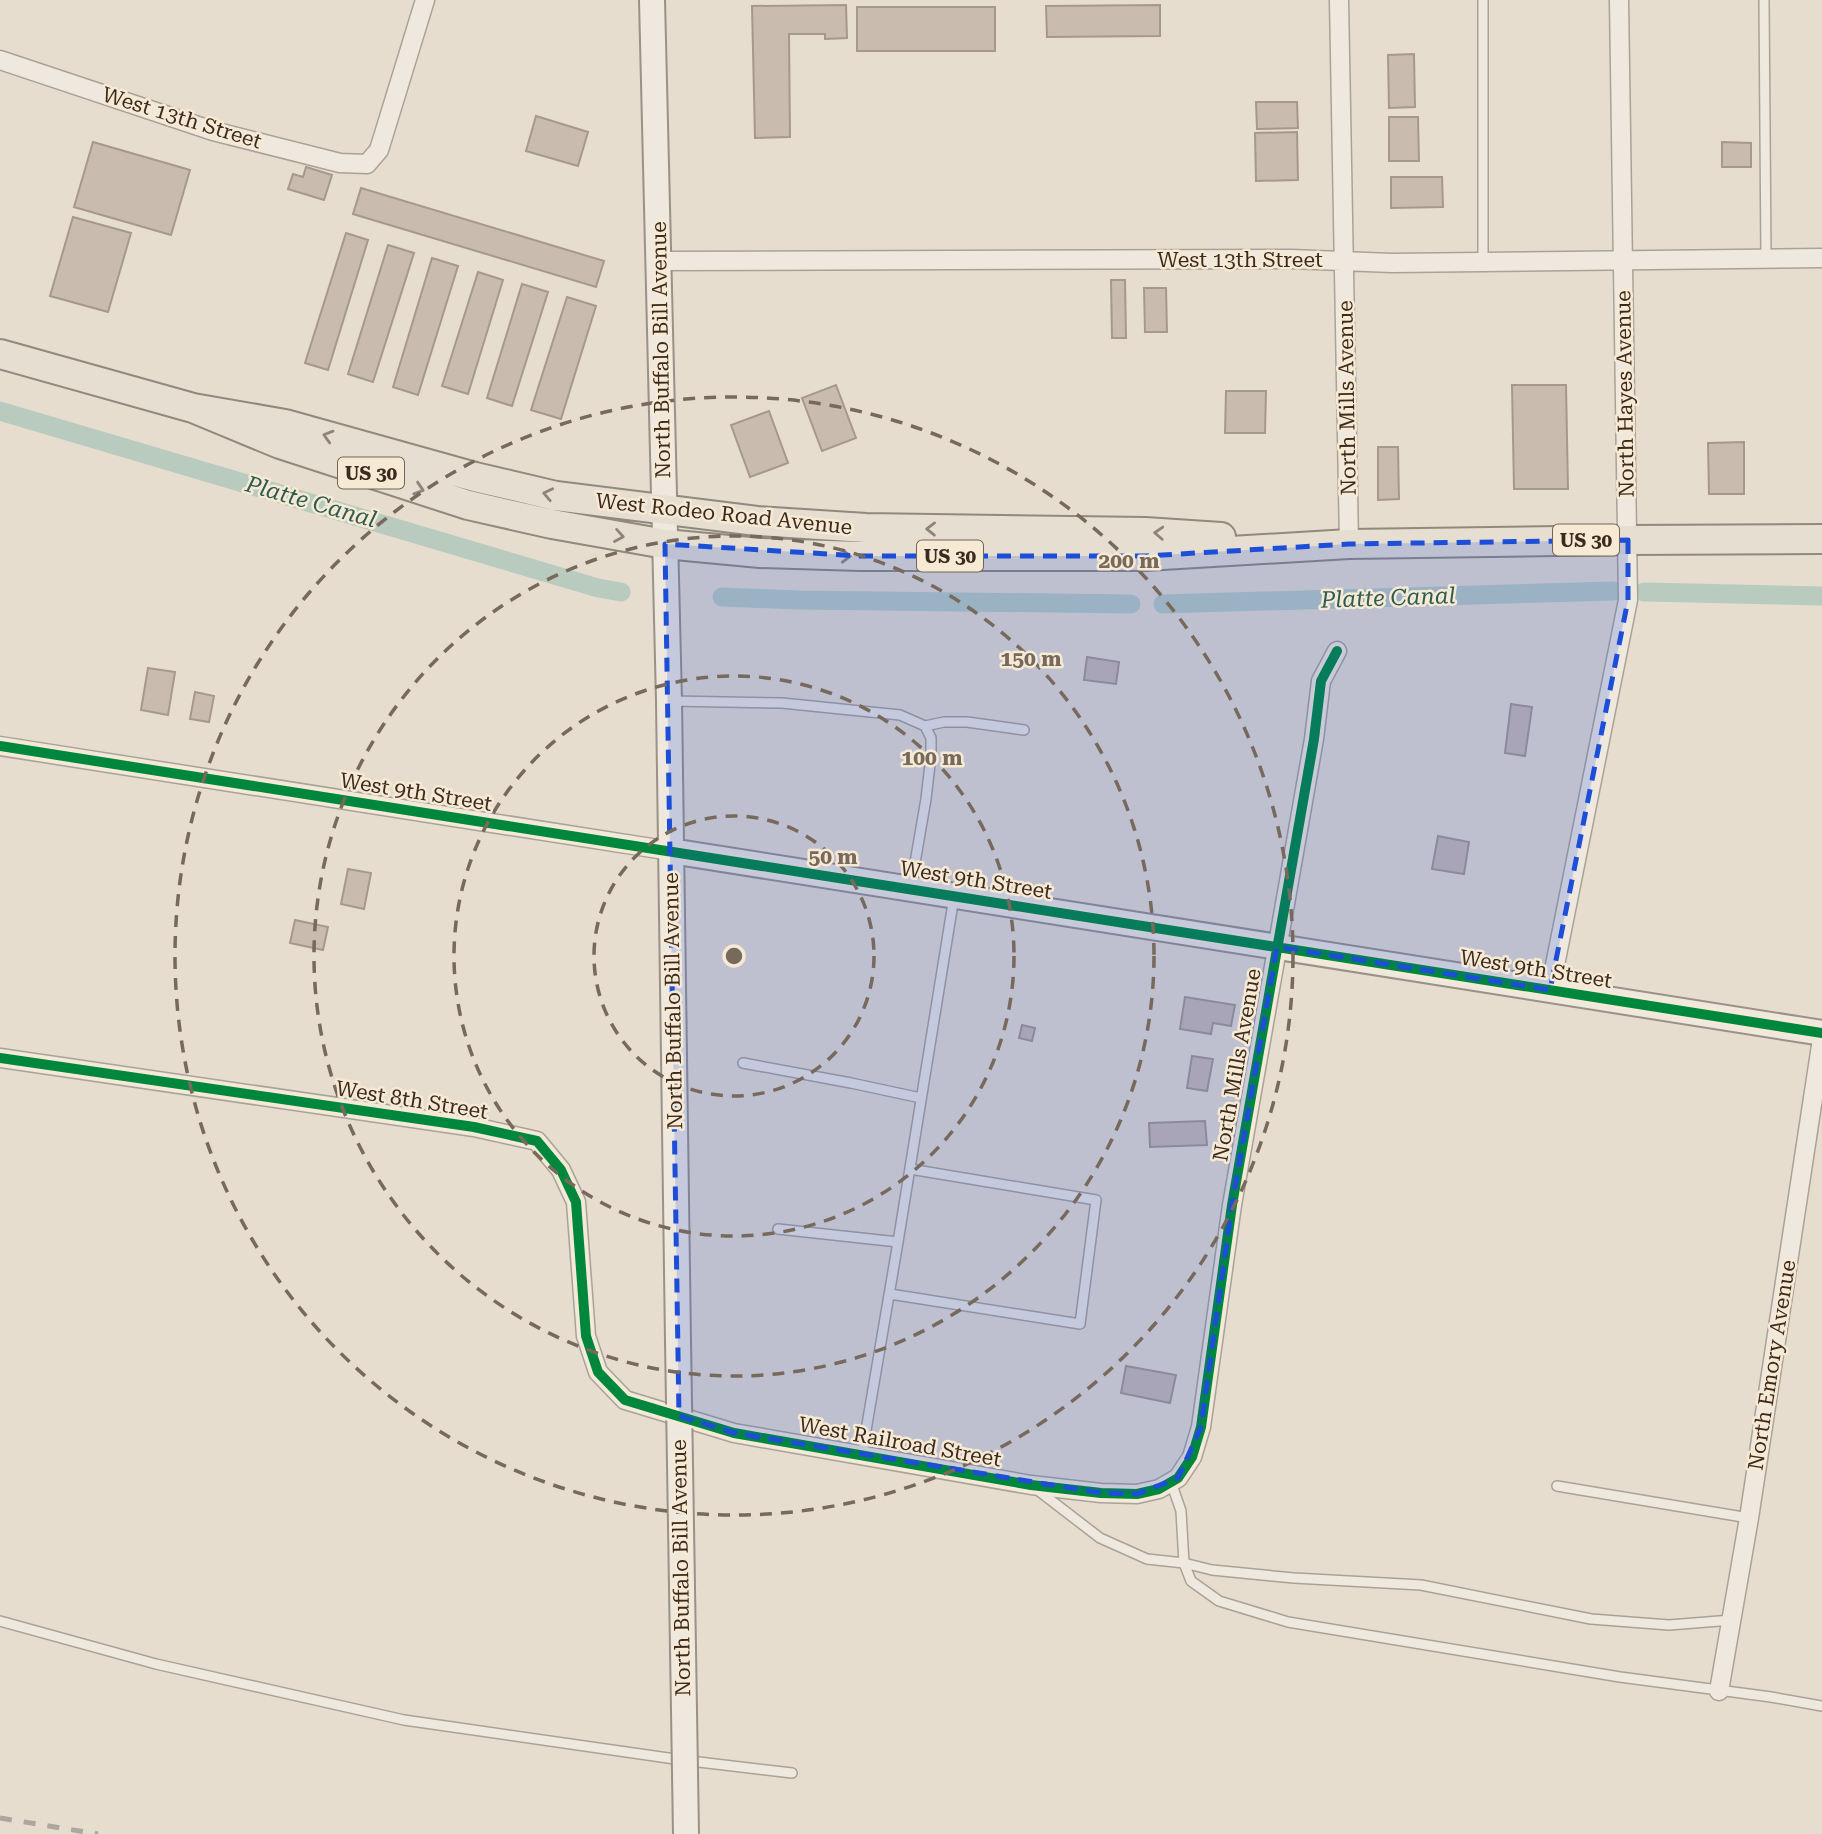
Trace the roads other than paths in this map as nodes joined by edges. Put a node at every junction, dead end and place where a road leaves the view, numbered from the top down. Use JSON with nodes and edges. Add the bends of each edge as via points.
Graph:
{"nodes":[{"id":1,"x":425,"y":0,"type":"edge"},
{"id":2,"x":652,"y":0,"type":"edge"},
{"id":3,"x":1339,"y":0,"type":"edge"},
{"id":4,"x":1483,"y":0,"type":"edge"},
{"id":5,"x":1619,"y":0,"type":"edge"},
{"id":6,"x":1764,"y":0,"type":"edge"},
{"id":7,"x":0,"y":60,"type":"edge"},
{"id":8,"x":1822,"y":258,"type":"edge"},
{"id":9,"x":1766,"y":259,"type":"junction"},
{"id":10,"x":1622,"y":260,"type":"junction"},
{"id":11,"x":659,"y":261,"type":"junction"},
{"id":12,"x":1344,"y":261,"type":"junction"},
{"id":13,"x":1483,"y":262,"type":"junction"},
{"id":14,"x":0,"y":354,"type":"edge"},
{"id":15,"x":193,"y":408,"type":"junction"},
{"id":16,"x":664,"y":509,"type":"junction"},
{"id":17,"x":1822,"y":539,"type":"edge"},
{"id":18,"x":1628,"y":540,"type":"junction"},
{"id":19,"x":665,"y":544,"type":"junction"},
{"id":20,"x":1349,"y":544,"type":"junction"},
{"id":21,"x":1337,"y":651,"type":"dead end"},
{"id":22,"x":669,"y":701,"type":"junction"},
{"id":23,"x":925,"y":726,"type":"junction"},
{"id":24,"x":1024,"y":730,"type":"dead end"},
{"id":25,"x":0,"y":746,"type":"edge"},
{"id":26,"x":671,"y":851,"type":"junction"},
{"id":27,"x":910,"y":889,"type":"junction"},
{"id":28,"x":954,"y":896,"type":"junction"},
{"id":29,"x":1277,"y":947,"type":"junction"},
{"id":30,"x":1550,"y":990,"type":"junction"},
{"id":31,"x":1822,"y":1033,"type":"edge"},
{"id":32,"x":1822,"y":1039,"type":"edge"},
{"id":33,"x":0,"y":1058,"type":"edge"},
{"id":34,"x":743,"y":1063,"type":"dead end"},
{"id":35,"x":921,"y":1098,"type":"junction"},
{"id":36,"x":910,"y":1169,"type":"junction"},
{"id":37,"x":778,"y":1229,"type":"dead end"},
{"id":38,"x":898,"y":1242,"type":"junction"},
{"id":39,"x":890,"y":1294,"type":"junction"},
{"id":40,"x":625,"y":1400,"type":"joint"},
{"id":41,"x":862,"y":1454,"type":"junction"},
{"id":42,"x":1171,"y":1482,"type":"junction"},
{"id":43,"x":1031,"y":1485,"type":"junction"},
{"id":44,"x":1557,"y":1486,"type":"dead end"},
{"id":45,"x":1749,"y":1518,"type":"junction"},
{"id":46,"x":1184,"y":1563,"type":"junction"},
{"id":47,"x":1732,"y":1620,"type":"junction"},
{"id":48,"x":0,"y":1621,"type":"edge"},
{"id":49,"x":1719,"y":1690,"type":"junction"},
{"id":50,"x":1822,"y":1706,"type":"edge"},
{"id":51,"x":792,"y":1773,"type":"dead end"},
{"id":52,"x":685,"y":1834,"type":"edge"}],
"edges":[{"from":1,"to":7,"type":"street","name":"West 13th Street","via":[[379,150],[367,164],[340,163],[213,131]]},
{"from":2,"to":11,"type":"street","name":"North Buffalo Bill Avenue"},
{"from":3,"to":12,"type":"street","name":"North Mills Avenue"},
{"from":4,"to":13,"type":"lane"},
{"from":5,"to":10,"type":"street","name":"North Hayes Avenue"},
{"from":6,"to":9,"type":"lane"},
{"from":8,"to":9,"type":"street","name":"West 13th Street"},
{"from":9,"to":10,"type":"street","name":"West 13th Street"},
{"from":10,"to":13,"type":"street","name":"West 13th Street"},
{"from":10,"to":18,"type":"street","name":"North Hayes Avenue"},
{"from":11,"to":12,"type":"street","name":"West 13th Street"},
{"from":11,"to":16,"type":"street","name":"North Buffalo Bill Avenue"},
{"from":12,"to":13,"type":"street","name":"West 13th Street"},
{"from":12,"to":20,"type":"street","name":"North Mills Avenue"},
{"from":14,"to":15,"type":"main road","name":"West Rodeo Road Avenue","number":"US 30"},
{"from":16,"to":15,"type":"main road","name":"West Rodeo Road Avenue","number":"US 30","one_way":true,"via":[[556,496],[285,424]]},
{"from":15,"to":19,"type":"main road","name":"West Rodeo Road Avenue","number":"US 30","one_way":true,"via":[[280,443],[468,505]]},
{"from":16,"to":19,"type":"street","name":"North Buffalo Bill Avenue"},
{"from":20,"to":16,"type":"main road","name":"West Rodeo Road Avenue","number":"US 30","one_way":true,"via":[[1145,533],[866,528]]},
{"from":17,"to":18,"type":"main road","name":"West Rodeo Road Avenue","number":"US 30"},
{"from":18,"to":20,"type":"main road","name":"West Rodeo Road Avenue","number":"US 30"},
{"from":18,"to":30,"type":"street","name":"North Hayes Avenue","via":[[1628,600]]},
{"from":19,"to":20,"type":"main road","name":"West Rodeo Road Avenue","number":"US 30","one_way":true,"via":[[760,554],[860,556],[1146,556]]},
{"from":19,"to":22,"type":"street","name":"North Buffalo Bill Avenue"},
{"from":21,"to":29,"type":"street","name":"North Mills Avenue","via":[[1321,681]]},
{"from":22,"to":23,"type":"lane","via":[[782,703],[900,715]]},
{"from":22,"to":26,"type":"street","name":"North Buffalo Bill Avenue"},
{"from":23,"to":24,"type":"lane","via":[[967,722]]},
{"from":23,"to":27,"type":"lane","via":[[931,755]]},
{"from":25,"to":26,"type":"street","name":"West 9th Street"},
{"from":26,"to":27,"type":"street","name":"West 9th Street"},
{"from":26,"to":52,"type":"street","name":"North Buffalo Bill Avenue","bridge":true},
{"from":27,"to":28,"type":"street","name":"West 9th Street"},
{"from":28,"to":29,"type":"street","name":"West 9th Street"},
{"from":28,"to":35,"type":"lane"},
{"from":29,"to":30,"type":"street","name":"West 9th Street"},
{"from":29,"to":42,"type":"street","name":"North Mills Avenue","via":[[1232,1205],[1201,1427],[1192,1457]]},
{"from":30,"to":31,"type":"street","name":"West 9th Street"},
{"from":32,"to":45,"type":"street","name":"North Emory Avenue"},
{"from":33,"to":40,"type":"street","name":"West 8th Street","via":[[474,1127],[537,1141],[561,1170],[576,1202],[586,1336],[598,1373]]},
{"from":34,"to":35,"type":"lane"},
{"from":35,"to":36,"type":"lane"},
{"from":36,"to":38,"type":"lane"},
{"from":36,"to":39,"type":"lane","via":[[1096,1200],[1080,1324]]},
{"from":37,"to":38,"type":"lane"},
{"from":38,"to":39,"type":"lane"},
{"from":39,"to":41,"type":"lane"},
{"from":40,"to":41,"type":"street","name":"West Railroad Street","via":[[734,1433]]},
{"from":41,"to":43,"type":"street","name":"West Railroad Street"},
{"from":42,"to":43,"type":"street","name":"West Railroad Street","via":[[1137,1494]]},
{"from":42,"to":46,"type":"lane","via":[[1181,1511]]},
{"from":43,"to":46,"type":"lane","via":[[1100,1538],[1147,1559]]},
{"from":44,"to":45,"type":"lane"},
{"from":45,"to":47,"type":"street","name":"North Emory Avenue"},
{"from":46,"to":47,"type":"lane","via":[[1294,1578],[1421,1585],[1591,1619],[1669,1625]]},
{"from":46,"to":49,"type":"lane","via":[[1191,1581],[1219,1601],[1288,1622]]},
{"from":47,"to":49,"type":"street","name":"North Emory Avenue"},
{"from":48,"to":51,"type":"lane","via":[[156,1664],[404,1720]]},
{"from":49,"to":50,"type":"lane"}]}
